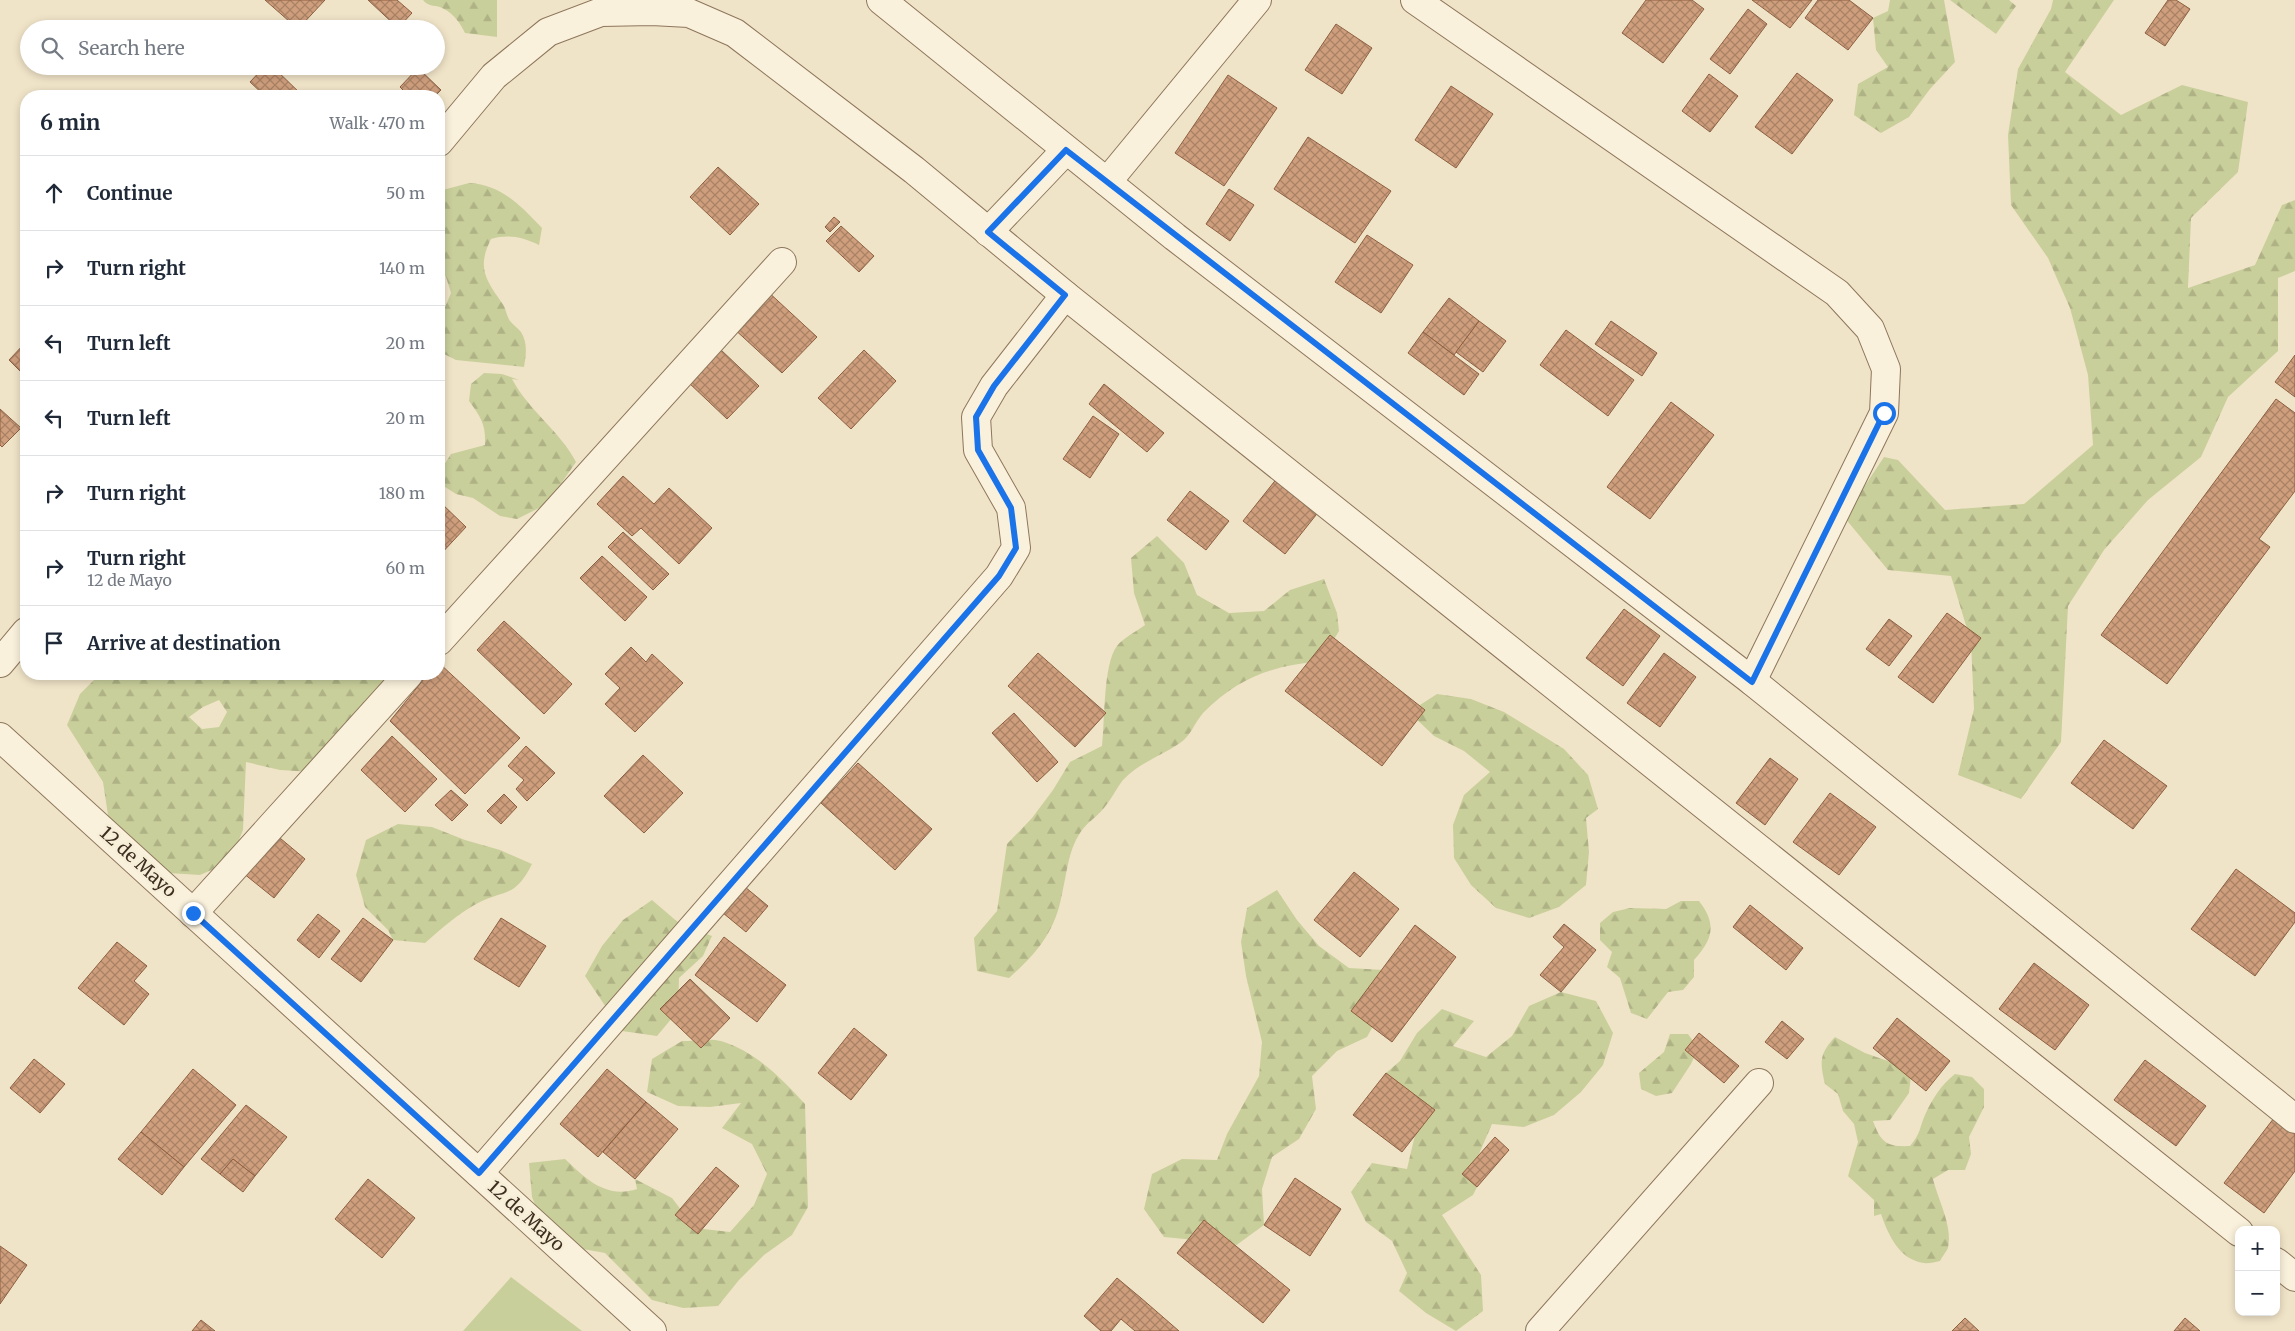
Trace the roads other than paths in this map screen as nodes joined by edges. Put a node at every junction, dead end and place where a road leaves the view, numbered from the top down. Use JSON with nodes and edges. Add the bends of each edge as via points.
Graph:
{"nodes":[{"id":1,"x":881,"y":0,"type":"edge"},
{"id":2,"x":1256,"y":0,"type":"edge"},
{"id":3,"x":1415,"y":0,"type":"edge"},
{"id":4,"x":445,"y":135,"type":"edge"},
{"id":5,"x":1066,"y":150,"type":"junction"},
{"id":6,"x":1107,"y":182,"type":"junction"},
{"id":7,"x":988,"y":232,"type":"junction"},
{"id":8,"x":782,"y":262,"type":"dead end"},
{"id":9,"x":1065,"y":295,"type":"junction"},
{"id":10,"x":445,"y":634,"type":"edge"},
{"id":11,"x":20,"y":639,"type":"edge"},
{"id":12,"x":0,"y":663,"type":"edge"},
{"id":13,"x":404,"y":680,"type":"edge"},
{"id":14,"x":1752,"y":682,"type":"junction"},
{"id":15,"x":0,"y":737,"type":"edge"},
{"id":16,"x":193,"y":913,"type":"junction"},
{"id":17,"x":1759,"y":1083,"type":"dead end"},
{"id":18,"x":2295,"y":1119,"type":"edge"},
{"id":19,"x":479,"y":1173,"type":"junction"},
{"id":20,"x":2235,"y":1229,"type":"edge"},
{"id":21,"x":2280,"y":1265,"type":"edge"},
{"id":22,"x":2295,"y":1277,"type":"edge"},
{"id":23,"x":652,"y":1331,"type":"edge"},
{"id":24,"x":1540,"y":1331,"type":"edge"}],
"edges":[{"from":1,"to":5,"type":"street"},
{"from":2,"to":6,"type":"street"},
{"from":3,"to":14,"type":"street","via":[[1837,293],[1870,329],[1886,369],[1884,413]]},
{"from":4,"to":7,"type":"street","via":[[494,76],[548,32],[601,12],[689,13],[735,33],[914,170]]},
{"from":5,"to":6,"type":"street"},
{"from":5,"to":7,"type":"street"},
{"from":6,"to":14,"type":"street"},
{"from":7,"to":9,"type":"street"},
{"from":8,"to":10,"type":"street"},
{"from":9,"to":19,"type":"street","via":[[994,386],[976,417],[978,450],[1011,508],[1016,548],[999,576]]},
{"from":9,"to":20,"type":"street"},
{"from":11,"to":12,"type":"street"},
{"from":13,"to":16,"type":"street"},
{"from":14,"to":18,"type":"street"},
{"from":15,"to":16,"type":"street","name":"12 de Mayo"},
{"from":16,"to":19,"type":"street","name":"12 de Mayo"},
{"from":17,"to":24,"type":"street"},
{"from":19,"to":23,"type":"street","name":"12 de Mayo"},
{"from":21,"to":22,"type":"street"}]}
